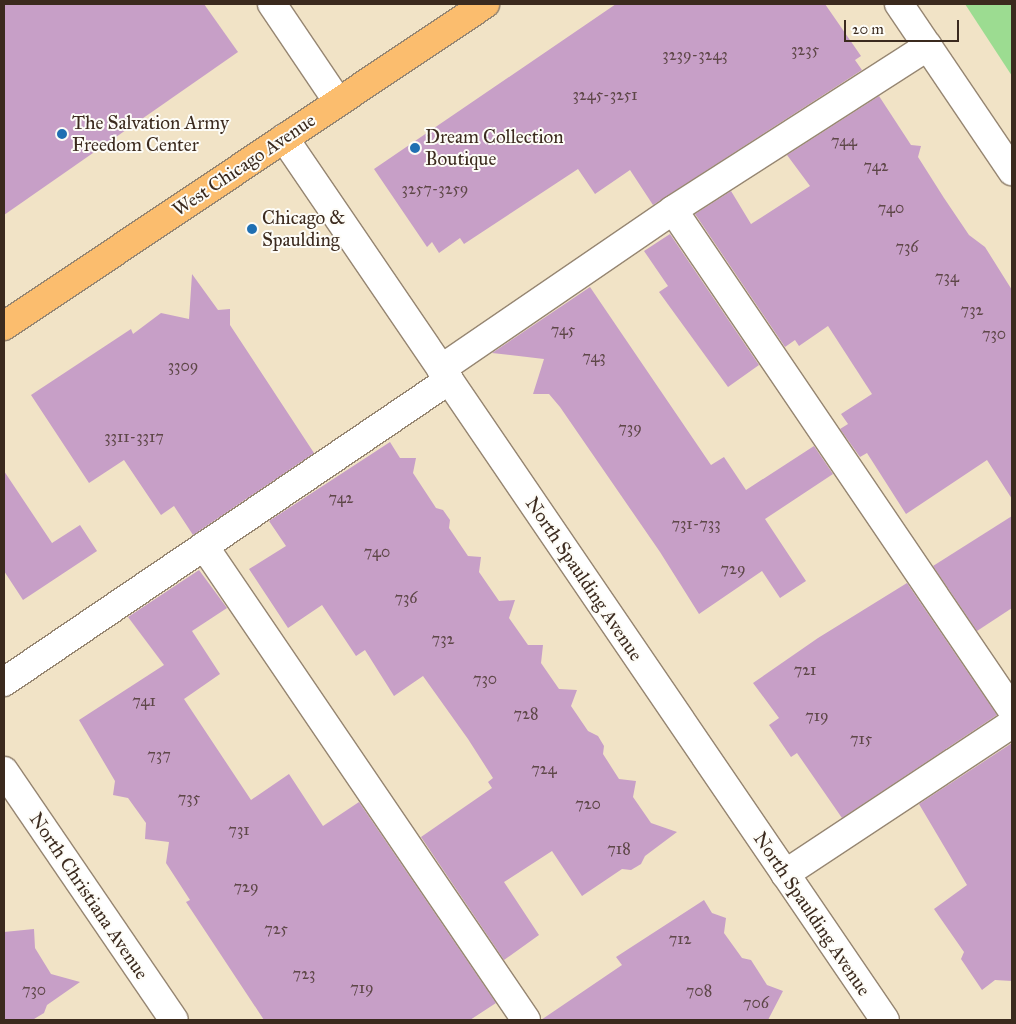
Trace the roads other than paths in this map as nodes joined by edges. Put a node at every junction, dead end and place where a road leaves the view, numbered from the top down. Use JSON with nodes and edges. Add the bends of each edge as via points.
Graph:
{"nodes":[{"id":1,"x":272,"y":4,"type":"edge"},
{"id":2,"x":485,"y":4,"type":"edge"},
{"id":3,"x":899,"y":4,"type":"edge"},
{"id":4,"x":928,"y":46,"type":"junction"},
{"id":5,"x":338,"y":102,"type":"junction"},
{"id":6,"x":284,"y":138,"type":"junction"},
{"id":7,"x":1012,"y":170,"type":"edge"},
{"id":8,"x":673,"y":210,"type":"junction"},
{"id":9,"x":4,"y":326,"type":"edge"},
{"id":10,"x":445,"y":374,"type":"junction"},
{"id":11,"x":204,"y":546,"type":"junction"},
{"id":12,"x":4,"y":682,"type":"edge"},
{"id":13,"x":1012,"y":710,"type":"edge"},
{"id":14,"x":1012,"y":724,"type":"edge"},
{"id":15,"x":4,"y":771,"type":"edge"},
{"id":16,"x":785,"y":874,"type":"junction"},
{"id":17,"x":174,"y":1020,"type":"edge"},
{"id":18,"x":526,"y":1020,"type":"edge"},
{"id":19,"x":885,"y":1020,"type":"edge"}],
"edges":[{"from":1,"to":5,"type":"street"},
{"from":2,"to":5,"type":"main road","name":"West Chicago Avenue"},
{"from":3,"to":4,"type":"street"},
{"from":4,"to":7,"type":"street"},
{"from":4,"to":8,"type":"street"},
{"from":5,"to":6,"type":"main road","name":"West Chicago Avenue"},
{"from":6,"to":9,"type":"main road","name":"West Chicago Avenue"},
{"from":6,"to":10,"type":"street","name":"North Spaulding Avenue"},
{"from":8,"to":10,"type":"street"},
{"from":8,"to":13,"type":"street"},
{"from":10,"to":11,"type":"street"},
{"from":10,"to":16,"type":"street","name":"North Spaulding Avenue"},
{"from":11,"to":12,"type":"street"},
{"from":11,"to":18,"type":"street"},
{"from":14,"to":16,"type":"street"},
{"from":15,"to":17,"type":"street","name":"North Christiana Avenue"},
{"from":16,"to":19,"type":"street","name":"North Spaulding Avenue"}]}
